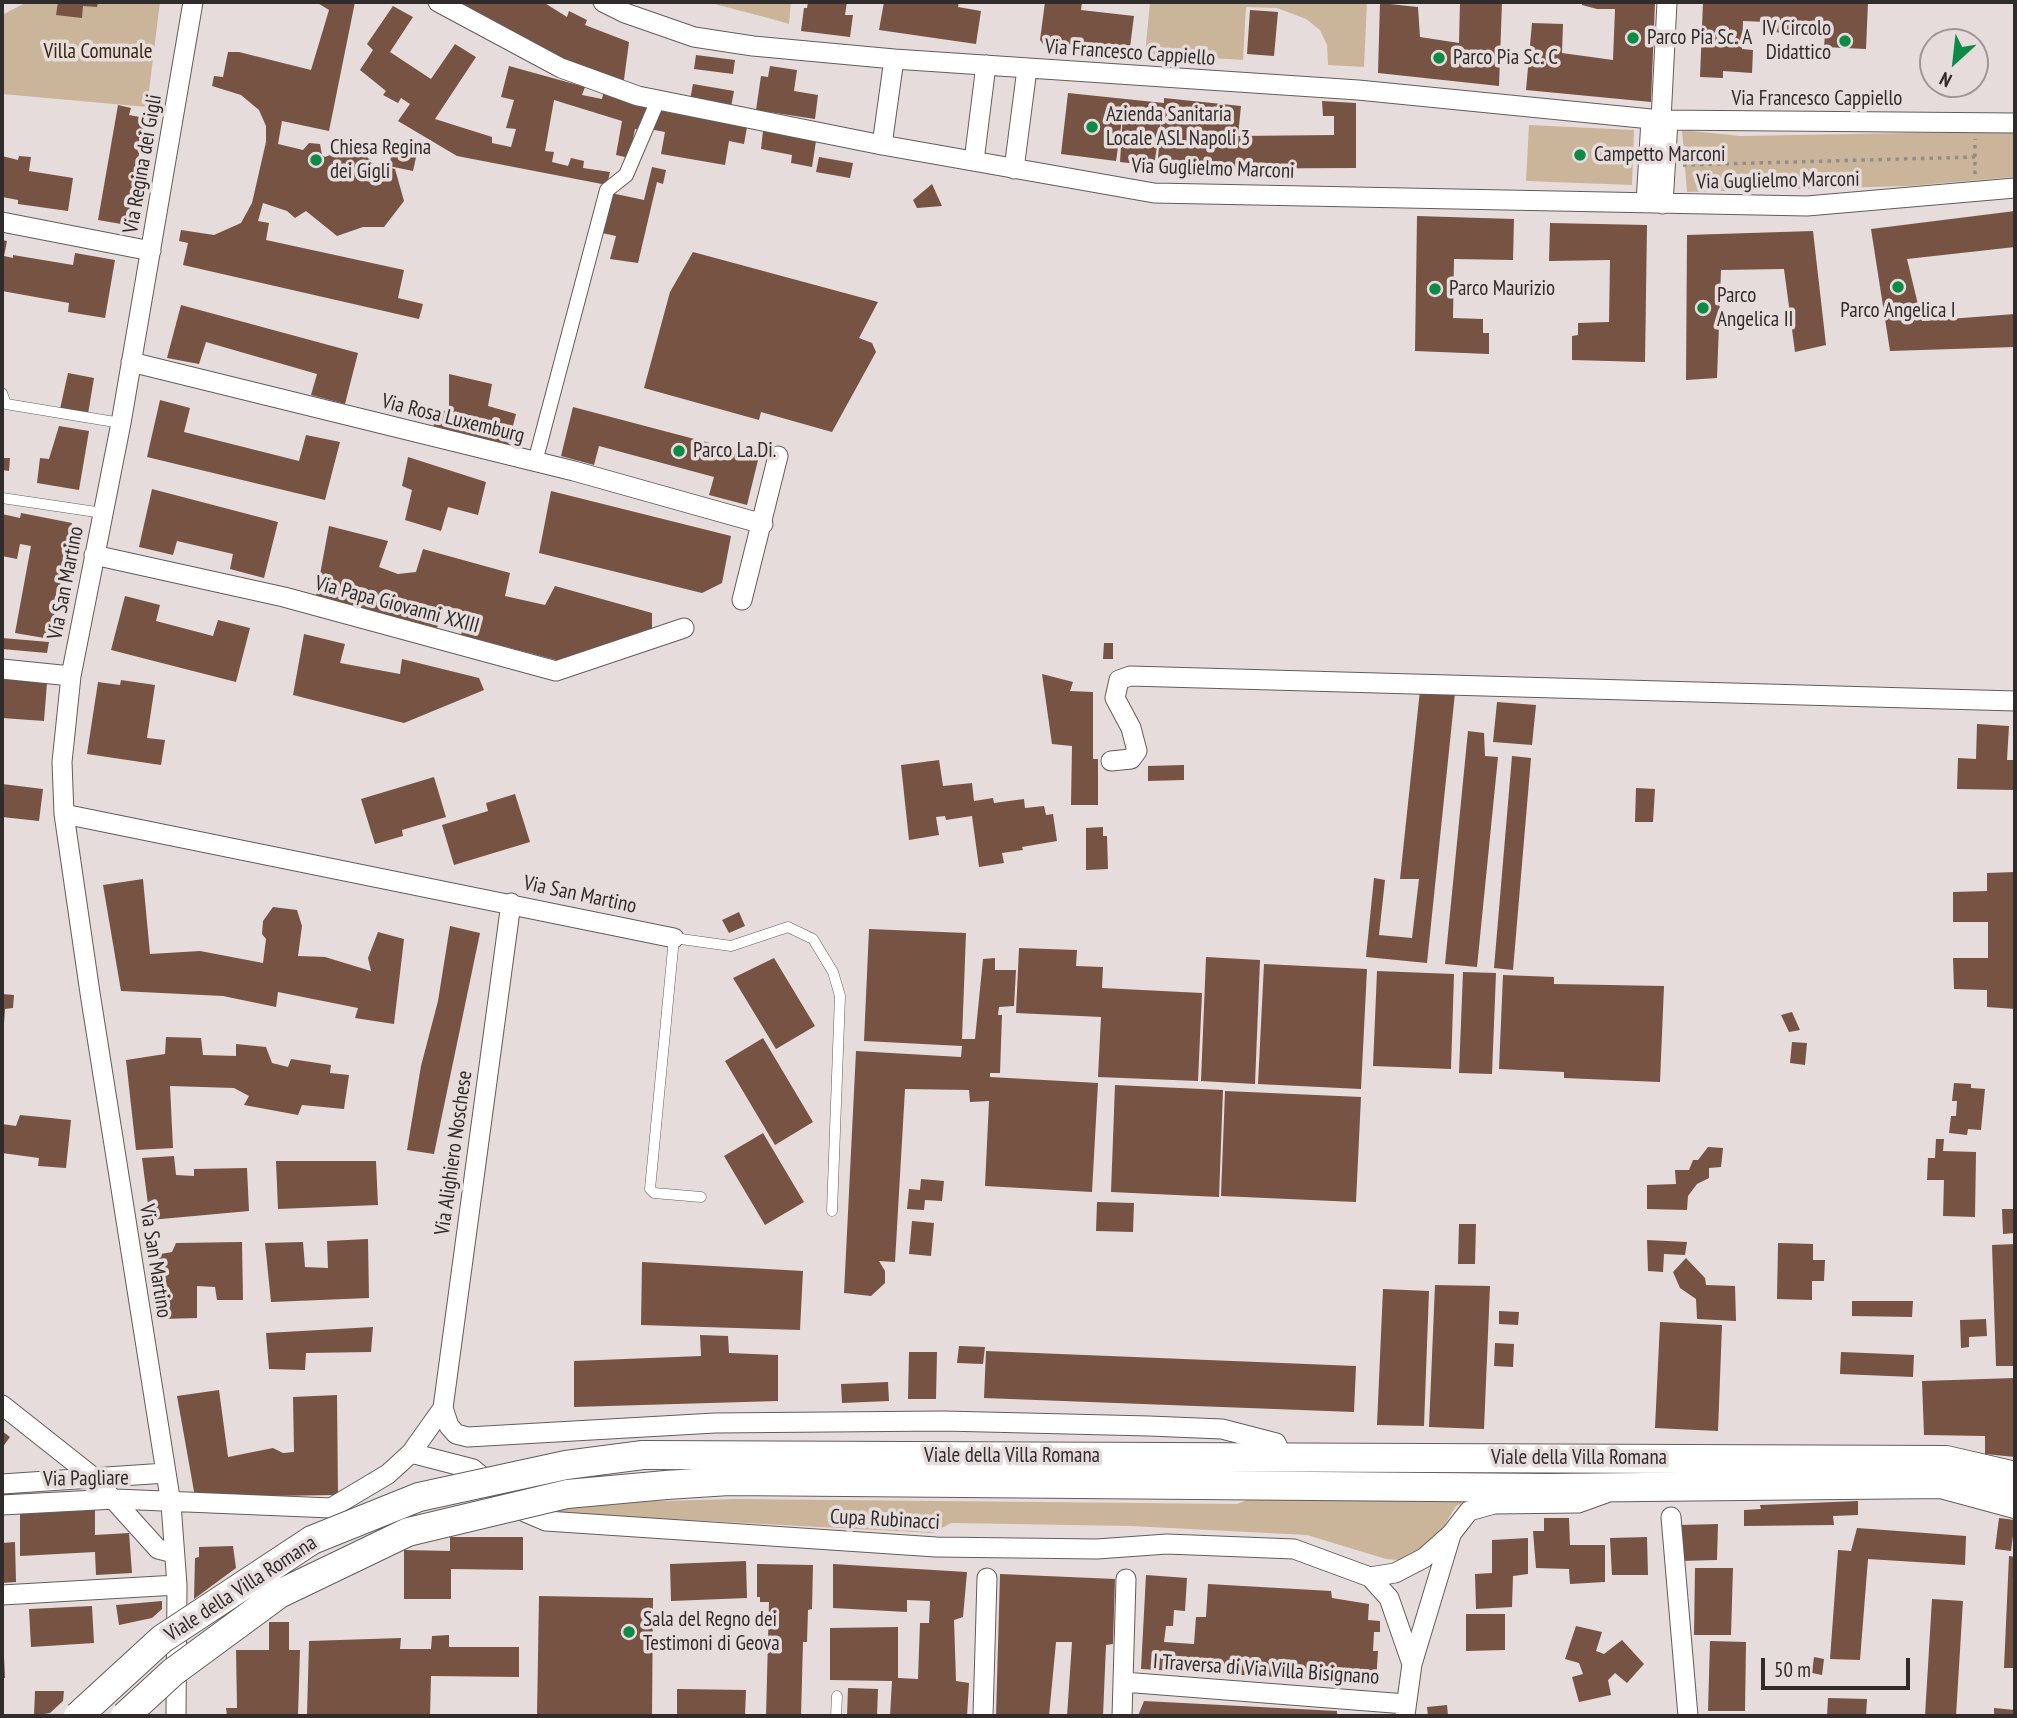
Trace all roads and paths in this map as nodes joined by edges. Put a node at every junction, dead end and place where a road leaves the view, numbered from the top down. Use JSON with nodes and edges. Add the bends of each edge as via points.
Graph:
{"nodes":[{"id":1,"x":193,"y":2,"type":"edge"},
{"id":2,"x":438,"y":2,"type":"edge"},
{"id":3,"x":603,"y":2,"type":"edge"},
{"id":4,"x":1667,"y":2,"type":"edge"},
{"id":5,"x":894,"y":59,"type":"junction"},
{"id":6,"x":986,"y":65,"type":"junction"},
{"id":7,"x":1027,"y":69,"type":"junction"},
{"id":8,"x":657,"y":100,"type":"junction"},
{"id":9,"x":1660,"y":120,"type":"junction"},
{"id":10,"x":2015,"y":123,"type":"edge"},
{"id":11,"x":1975,"y":137,"type":"dead end"},
{"id":12,"x":882,"y":145,"type":"junction"},
{"id":13,"x":1975,"y":157,"type":"junction"},
{"id":14,"x":975,"y":161,"type":"junction"},
{"id":15,"x":1682,"y":166,"type":"dead end"},
{"id":16,"x":1014,"y":169,"type":"junction"},
{"id":17,"x":1975,"y":176,"type":"dead end"},
{"id":18,"x":2015,"y":188,"type":"edge"},
{"id":19,"x":1655,"y":203,"type":"junction"},
{"id":20,"x":2,"y":222,"type":"edge"},
{"id":21,"x":151,"y":251,"type":"junction"},
{"id":22,"x":131,"y":362,"type":"junction"},
{"id":23,"x":2,"y":393,"type":"edge"},
{"id":24,"x":121,"y":423,"type":"junction"},
{"id":25,"x":778,"y":456,"type":"dead end"},
{"id":26,"x":535,"y":462,"type":"junction"},
{"id":27,"x":2,"y":498,"type":"edge"},
{"id":28,"x":103,"y":513,"type":"junction"},
{"id":29,"x":763,"y":524,"type":"junction"},
{"id":30,"x":94,"y":555,"type":"junction"},
{"id":31,"x":742,"y":600,"type":"dead end"},
{"id":32,"x":684,"y":628,"type":"dead end"},
{"id":33,"x":2,"y":669,"type":"edge"},
{"id":34,"x":71,"y":676,"type":"junction"},
{"id":35,"x":2015,"y":701,"type":"edge"},
{"id":36,"x":1111,"y":761,"type":"dead end"},
{"id":37,"x":64,"y":814,"type":"junction"},
{"id":38,"x":511,"y":903,"type":"junction"},
{"id":39,"x":674,"y":938,"type":"junction"},
{"id":40,"x":701,"y":1197,"type":"dead end"},
{"id":41,"x":832,"y":1211,"type":"dead end"},
{"id":42,"x":2,"y":1405,"type":"edge"},
{"id":43,"x":443,"y":1408,"type":"junction"},
{"id":44,"x":51,"y":1442,"type":"junction"},
{"id":45,"x":411,"y":1453,"type":"junction"},
{"id":46,"x":1283,"y":1457,"type":"junction"},
{"id":47,"x":166,"y":1473,"type":"junction"},
{"id":48,"x":2015,"y":1476,"type":"edge"},
{"id":49,"x":93,"y":1477,"type":"junction"},
{"id":50,"x":50,"y":1480,"type":"junction"},
{"id":51,"x":2,"y":1484,"type":"edge"},
{"id":52,"x":1622,"y":1487,"type":"junction"},
{"id":53,"x":115,"y":1499,"type":"junction"},
{"id":54,"x":171,"y":1504,"type":"junction"},
{"id":55,"x":2015,"y":1504,"type":"edge"},
{"id":56,"x":2,"y":1505,"type":"edge"},
{"id":57,"x":1671,"y":1517,"type":"dead end"},
{"id":58,"x":1451,"y":1534,"type":"junction"},
{"id":59,"x":174,"y":1553,"type":"junction"},
{"id":60,"x":1370,"y":1577,"type":"junction"},
{"id":61,"x":986,"y":1578,"type":"dead end"},
{"id":62,"x":1126,"y":1579,"type":"dead end"},
{"id":63,"x":177,"y":1585,"type":"junction"},
{"id":64,"x":2,"y":1595,"type":"edge"},
{"id":65,"x":1412,"y":1664,"type":"junction"},
{"id":66,"x":1123,"y":1682,"type":"junction"},
{"id":67,"x":837,"y":1696,"type":"dead end"},
{"id":68,"x":1406,"y":1710,"type":"edge"},
{"id":69,"x":78,"y":1716,"type":"edge"},
{"id":70,"x":125,"y":1716,"type":"edge"},
{"id":71,"x":176,"y":1716,"type":"edge"},
{"id":72,"x":836,"y":1716,"type":"edge"},
{"id":73,"x":983,"y":1716,"type":"edge"},
{"id":74,"x":1122,"y":1716,"type":"edge"},
{"id":75,"x":1688,"y":1716,"type":"edge"}],
"edges":[{"from":1,"to":21,"type":"street","name":"Via Regina dei Gigli"},
{"from":2,"to":8,"type":"street","name":"Via Guglielmo Marconi","via":[[561,68]]},
{"from":3,"to":5,"type":"street","name":"Via Francesco Cappiello","via":[[694,37]]},
{"from":4,"to":9,"type":"street"},
{"from":5,"to":6,"type":"street","name":"Via Francesco Cappiello"},
{"from":5,"to":12,"type":"street"},
{"from":6,"to":7,"type":"street","name":"Via Francesco Cappiello"},
{"from":6,"to":14,"type":"street"},
{"from":7,"to":9,"type":"street","name":"Via Francesco Cappiello","via":[[1358,90]]},
{"from":7,"to":16,"type":"street"},
{"from":8,"to":12,"type":"street","name":"Via Guglielmo Marconi"},
{"from":8,"to":26,"type":"street","via":[[626,175],[607,190]]},
{"from":9,"to":10,"type":"street","name":"Via Francesco Cappiello"},
{"from":9,"to":19,"type":"street"},
{"from":11,"to":13,"type":"path"},
{"from":12,"to":14,"type":"street","name":"Via Guglielmo Marconi"},
{"from":13,"to":15,"type":"path"},
{"from":13,"to":17,"type":"path"},
{"from":14,"to":16,"type":"street","name":"Via Guglielmo Marconi"},
{"from":16,"to":19,"type":"street","name":"Via Guglielmo Marconi","via":[[1154,193]]},
{"from":18,"to":19,"type":"street","name":"Via Guglielmo Marconi","via":[[1807,206]]},
{"from":20,"to":21,"type":"street"},
{"from":21,"to":22,"type":"street","name":"Via Regina dei Gigli"},
{"from":22,"to":24,"type":"street","name":"Via San Martino"},
{"from":22,"to":26,"type":"street","name":"Via Rosa Luxemburg"},
{"from":23,"to":24,"type":"lane","via":[[6,404]]},
{"from":24,"to":28,"type":"street","name":"Via San Martino"},
{"from":25,"to":29,"type":"street"},
{"from":26,"to":29,"type":"street","name":"Via Rosa Luxemburg"},
{"from":27,"to":28,"type":"lane"},
{"from":28,"to":30,"type":"street","name":"Via San Martino"},
{"from":29,"to":31,"type":"street"},
{"from":30,"to":32,"type":"street","name":"Via Papa Giovanni XXIII","via":[[284,597],[556,671]]},
{"from":30,"to":34,"type":"street","name":"Via San Martino"},
{"from":33,"to":34,"type":"street"},
{"from":34,"to":37,"type":"street","name":"Via San Martino","via":[[62,762]]},
{"from":35,"to":36,"type":"street","via":[[1130,676],[1119,680],[1115,698],[1137,751],[1131,759]]},
{"from":37,"to":38,"type":"street","name":"Via San Martino"},
{"from":37,"to":47,"type":"street","name":"Via San Martino"},
{"from":38,"to":39,"type":"street","name":"Via San Martino"},
{"from":38,"to":43,"type":"street","name":"Via Alighiero Noschese"},
{"from":39,"to":40,"type":"lane","via":[[650,1189]]},
{"from":39,"to":41,"type":"lane","name":"Via San Martino","via":[[731,946],[788,927],[813,939],[833,972],[840,996]]},
{"from":42,"to":44,"type":"street"},
{"from":43,"to":45,"type":"street","name":"Via Pagliare"},
{"from":43,"to":46,"type":"street","via":[[449,1426],[468,1437],[715,1423],[1108,1425],[1223,1429],[1276,1443]]},
{"from":44,"to":49,"type":"street"},
{"from":44,"to":50,"type":"street"},
{"from":45,"to":54,"type":"street","name":"Via Pagliare","via":[[388,1474],[331,1508]]},
{"from":45,"to":60,"type":"street","name":"Cupa Rubinacci","via":[[473,1469],[525,1511],[546,1521],[936,1547],[1097,1549],[1167,1544],[1294,1549]]},
{"from":46,"to":48,"type":"main road","name":"Viale della Villa Romana","via":[[1946,1460]]},
{"from":46,"to":69,"type":"main road","name":"Viale della Villa Romana","bridge":true,"via":[[643,1455],[566,1465],[418,1497],[312,1540],[162,1639]]},
{"from":47,"to":49,"type":"street","name":"Via Pagliare"},
{"from":47,"to":54,"type":"street","name":"Via San Martino"},
{"from":49,"to":50,"type":"street","name":"Via Pagliare"},
{"from":49,"to":53,"type":"street"},
{"from":50,"to":51,"type":"street","name":"Via Pagliare"},
{"from":52,"to":55,"type":"main road","name":"Viale della Villa Romana","via":[[1941,1484]]},
{"from":52,"to":58,"type":"street","via":[[1578,1503],[1494,1504],[1469,1511]]},
{"from":52,"to":70,"type":"main road","name":"Viale della Villa Romana","bridge":true,"via":[[742,1482],[567,1493],[408,1532],[279,1594],[173,1672]]},
{"from":53,"to":54,"type":"street","name":"Via Pagliare"},
{"from":53,"to":56,"type":"street","name":"Via Pagliare"},
{"from":53,"to":59,"type":"street","via":[[158,1549]]},
{"from":54,"to":59,"type":"street","name":"Via San Martino"},
{"from":57,"to":75,"type":"street"},
{"from":58,"to":60,"type":"street","via":[[1424,1559],[1395,1573]]},
{"from":58,"to":65,"type":"street"},
{"from":59,"to":63,"type":"street","name":"Via San Martino"},
{"from":60,"to":65,"type":"street","via":[[1389,1598]]},
{"from":61,"to":73,"type":"street"},
{"from":62,"to":66,"type":"street","name":"I Traversa di Via Villa Bisignano"},
{"from":63,"to":64,"type":"street"},
{"from":63,"to":71,"type":"street","name":"Via San Martino"},
{"from":65,"to":68,"type":"street"},
{"from":66,"to":68,"type":"street","name":"I Traversa di Via Villa Bisignano"},
{"from":66,"to":74,"type":"street","name":"I Traversa di Via Villa Bisignano"},
{"from":67,"to":72,"type":"lane"}]}
